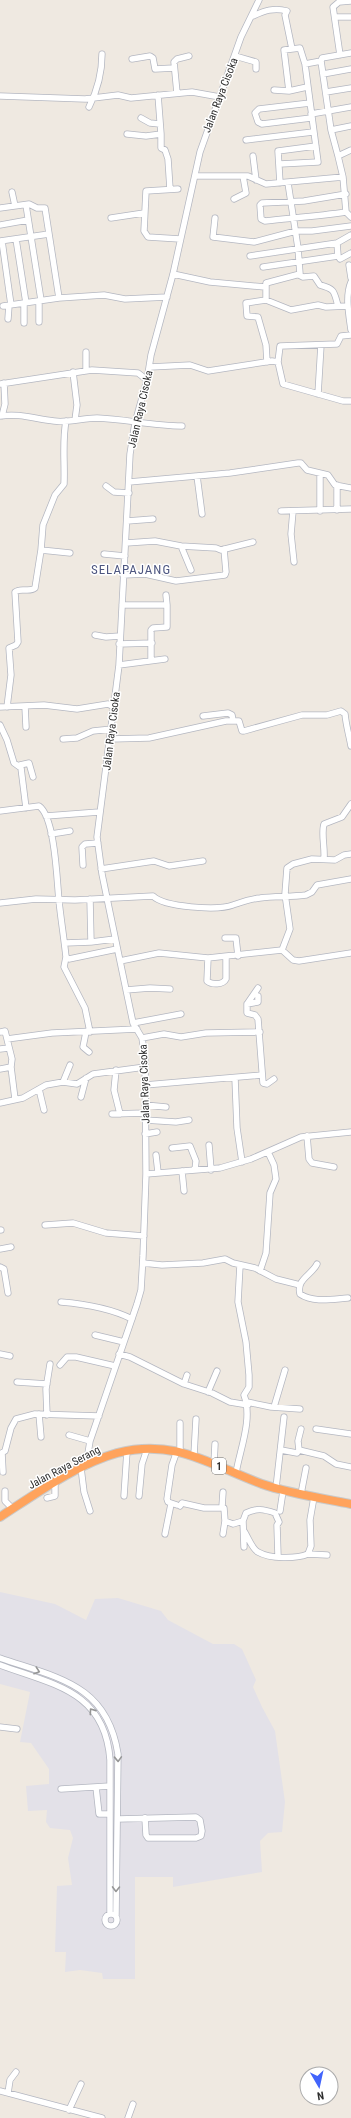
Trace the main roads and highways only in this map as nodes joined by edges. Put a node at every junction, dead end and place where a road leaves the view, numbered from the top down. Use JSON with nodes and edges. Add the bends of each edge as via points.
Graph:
{"nodes":[{"id":1,"x":351,"y":1504,"type":"edge"},
{"id":2,"x":0,"y":1517,"type":"edge"}],
"edges":[{"from":1,"to":2,"type":"highway","name":"Jalan Raya Serang","number":"1","via":[[279,1489],[194,1455],[179,1451],[147,1449],[116,1453],[84,1467]]}]}
